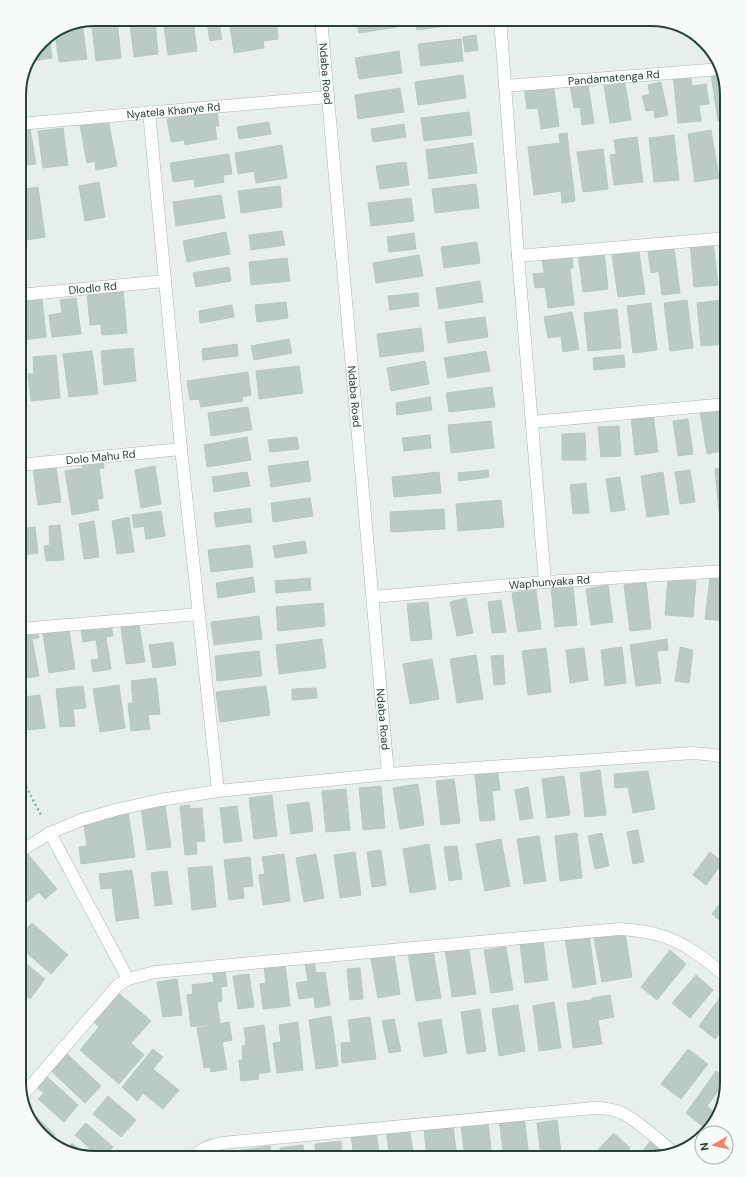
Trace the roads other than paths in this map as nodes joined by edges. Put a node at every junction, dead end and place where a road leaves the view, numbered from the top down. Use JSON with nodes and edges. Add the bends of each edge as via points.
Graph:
{"nodes":[{"id":1,"x":322,"y":26,"type":"edge"},
{"id":2,"x":501,"y":26,"type":"edge"},
{"id":3,"x":715,"y":69,"type":"edge"},
{"id":4,"x":506,"y":86,"type":"junction"},
{"id":5,"x":328,"y":97,"type":"junction"},
{"id":6,"x":149,"y":112,"type":"junction"},
{"id":7,"x":26,"y":123,"type":"edge"},
{"id":8,"x":720,"y":239,"type":"edge"},
{"id":9,"x":518,"y":256,"type":"junction"},
{"id":10,"x":165,"y":281,"type":"junction"},
{"id":11,"x":26,"y":294,"type":"edge"},
{"id":12,"x":720,"y":405,"type":"edge"},
{"id":13,"x":532,"y":422,"type":"junction"},
{"id":14,"x":181,"y":449,"type":"junction"},
{"id":15,"x":26,"y":464,"type":"edge"},
{"id":16,"x":720,"y":571,"type":"edge"},
{"id":17,"x":545,"y":582,"type":"junction"},
{"id":18,"x":372,"y":596,"type":"junction"},
{"id":19,"x":199,"y":614,"type":"junction"},
{"id":20,"x":26,"y":629,"type":"edge"},
{"id":21,"x":720,"y":756,"type":"edge"},
{"id":22,"x":388,"y":774,"type":"junction"},
{"id":23,"x":218,"y":791,"type":"junction"},
{"id":24,"x":50,"y":833,"type":"junction"},
{"id":25,"x":26,"y":848,"type":"edge"},
{"id":26,"x":720,"y":971,"type":"edge"},
{"id":27,"x":128,"y":979,"type":"junction"},
{"id":28,"x":27,"y":1090,"type":"edge"},
{"id":29,"x":669,"y":1148,"type":"edge"},
{"id":30,"x":200,"y":1151,"type":"edge"}],
"edges":[{"from":1,"to":5,"type":"street","name":"Ndaba Road"},
{"from":2,"to":4,"type":"street"},
{"from":3,"to":4,"type":"street","name":"Pandamatenga Rd"},
{"from":4,"to":9,"type":"street"},
{"from":5,"to":6,"type":"street","name":"Nyatela Khanye Rd"},
{"from":5,"to":18,"type":"street","name":"Ndaba Road"},
{"from":6,"to":7,"type":"street","name":"Nyatela Khanye Rd"},
{"from":6,"to":10,"type":"street"},
{"from":8,"to":9,"type":"street"},
{"from":9,"to":13,"type":"street"},
{"from":10,"to":11,"type":"street","name":"Dlodlo Rd"},
{"from":10,"to":14,"type":"street"},
{"from":12,"to":13,"type":"street"},
{"from":13,"to":17,"type":"street"},
{"from":14,"to":15,"type":"street","name":"Dolo Mahu Rd"},
{"from":14,"to":19,"type":"street"},
{"from":16,"to":17,"type":"street","name":"Waphunyaka Rd"},
{"from":17,"to":18,"type":"street","name":"Waphunyaka Rd"},
{"from":18,"to":22,"type":"street","name":"Ndaba Road"},
{"from":19,"to":20,"type":"street"},
{"from":19,"to":23,"type":"street"},
{"from":21,"to":22,"type":"street","via":[[693,753]]},
{"from":22,"to":23,"type":"street"},
{"from":23,"to":24,"type":"street","via":[[115,810]]},
{"from":24,"to":25,"type":"street"},
{"from":24,"to":27,"type":"street"},
{"from":26,"to":27,"type":"street","via":[[680,943],[659,935],[619,929],[155,972]]},
{"from":27,"to":28,"type":"street","via":[[118,985]]},
{"from":29,"to":30,"type":"street","via":[[621,1112],[608,1108],[594,1108],[222,1143],[210,1145]]}]}
